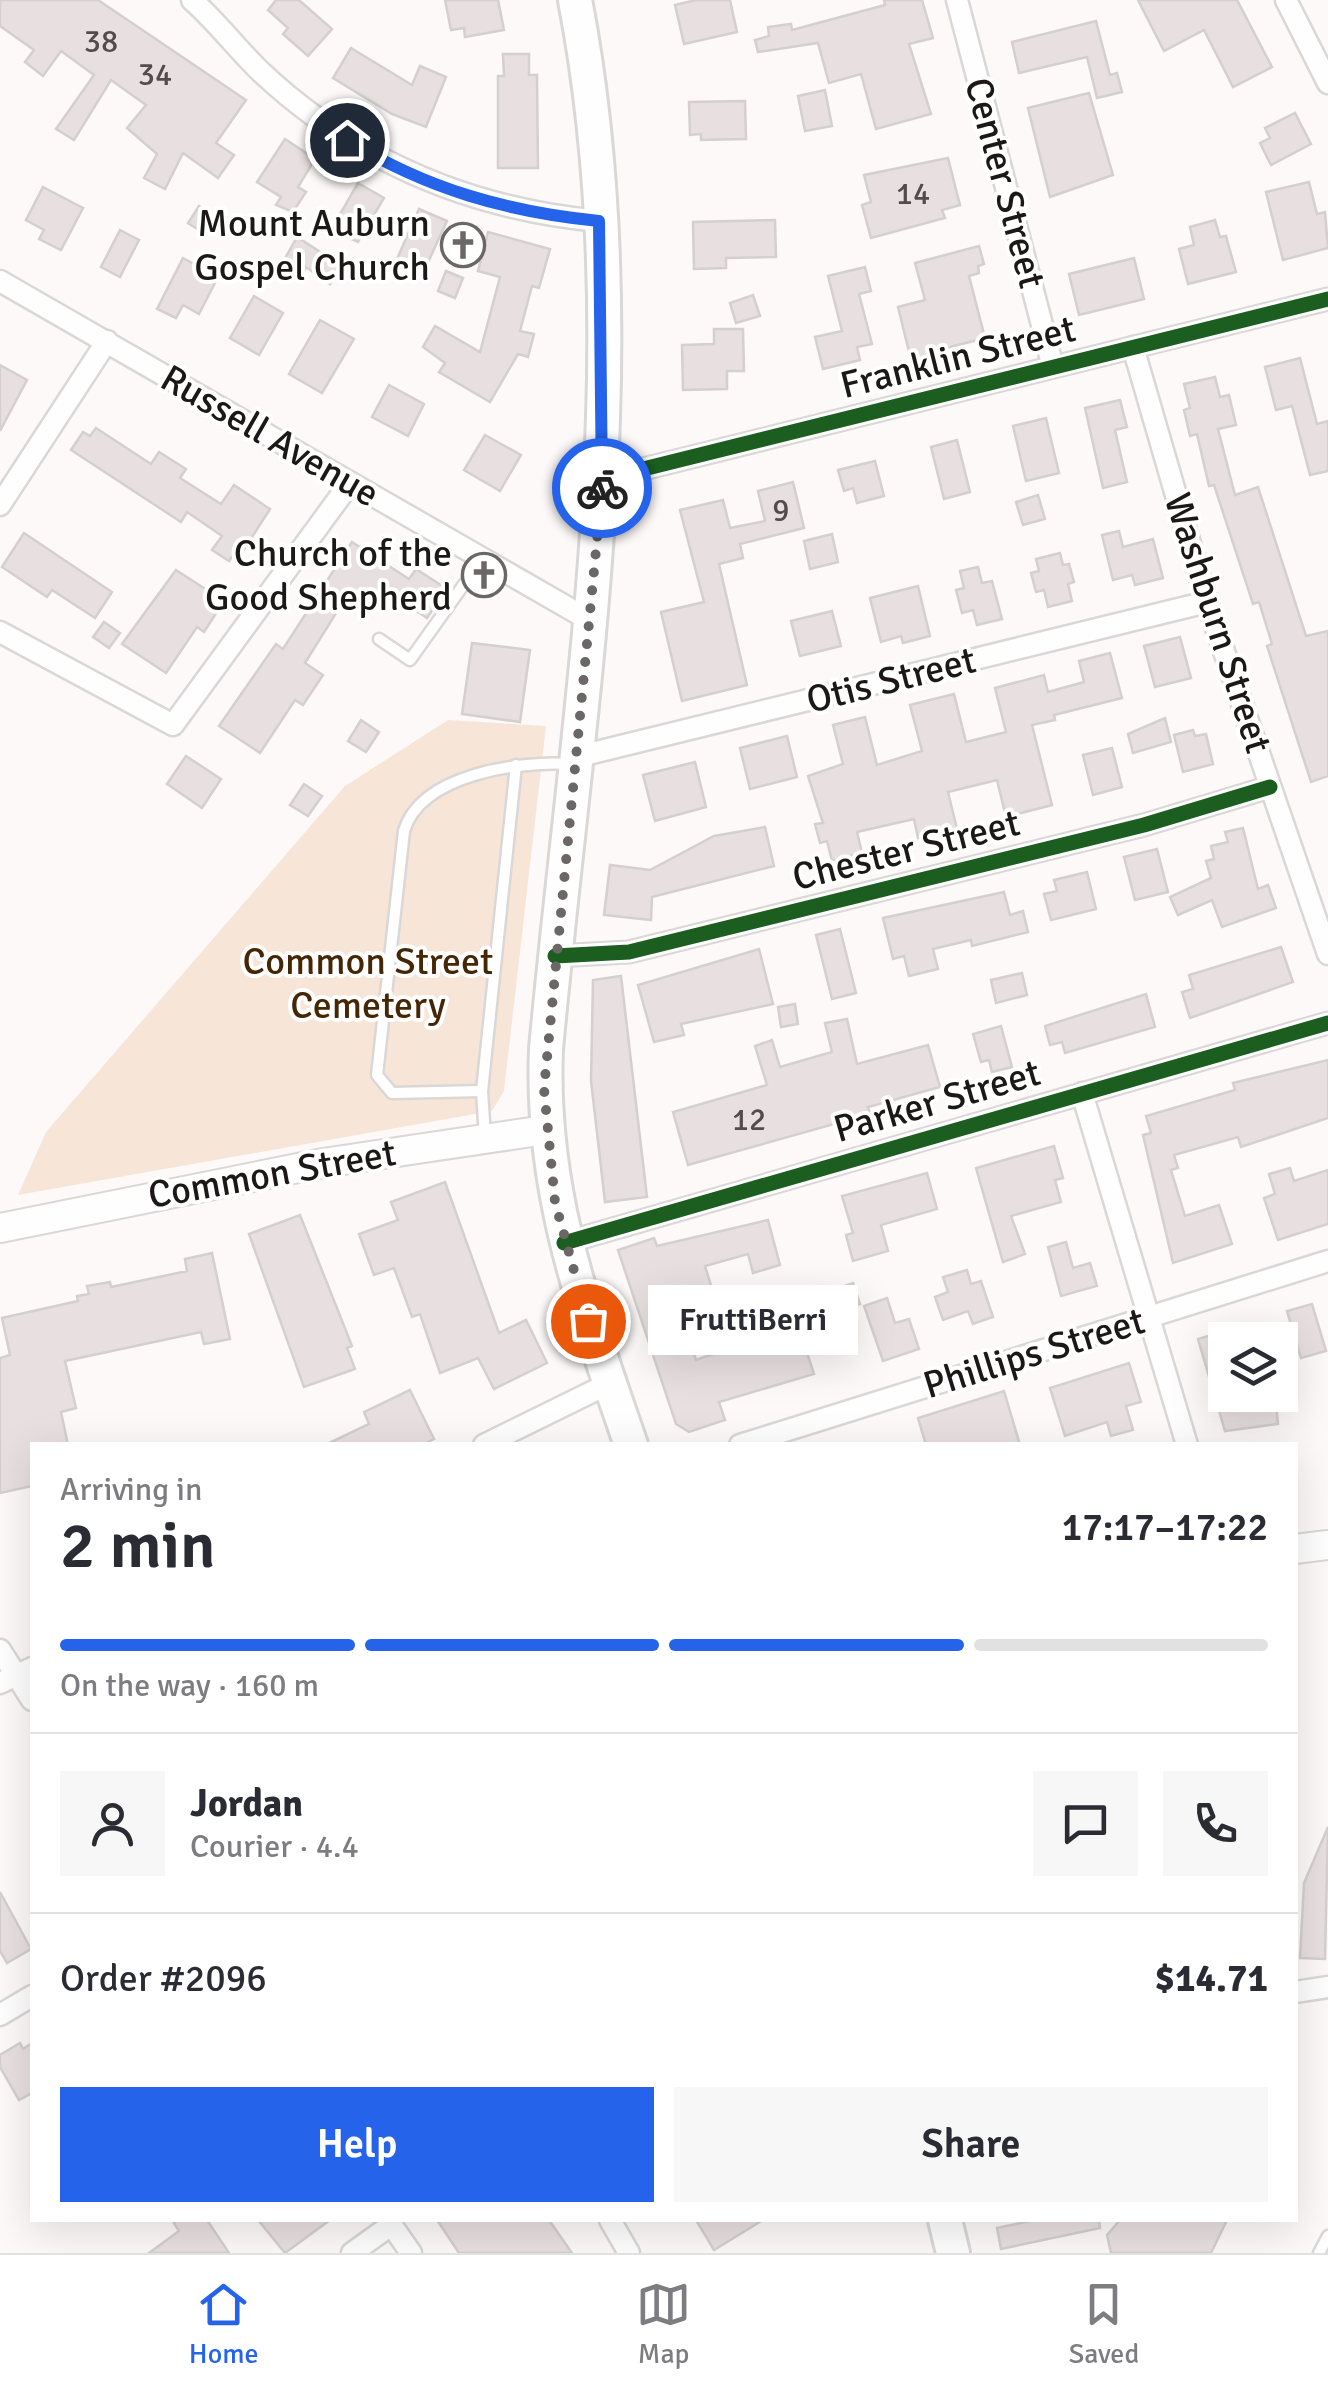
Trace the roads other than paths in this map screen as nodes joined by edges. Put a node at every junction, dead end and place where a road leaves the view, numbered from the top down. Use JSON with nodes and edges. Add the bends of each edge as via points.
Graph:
{"nodes":[{"id":1,"x":193,"y":0,"type":"edge"},
{"id":2,"x":575,"y":0,"type":"edge"},
{"id":3,"x":957,"y":0,"type":"edge"},
{"id":4,"x":1286,"y":0,"type":"edge"},
{"id":5,"x":1328,"y":83,"type":"edge"},
{"id":6,"x":599,"y":221,"type":"junction"},
{"id":7,"x":0,"y":281,"type":"edge"},
{"id":8,"x":1328,"y":299,"type":"edge"},
{"id":9,"x":107,"y":342,"type":"junction"},
{"id":10,"x":1134,"y":347,"type":"junction"},
{"id":11,"x":1053,"y":367,"type":"junction"},
{"id":12,"x":603,"y":478,"type":"junction"},
{"id":13,"x":350,"y":483,"type":"junction"},
{"id":14,"x":0,"y":505,"type":"edge"},
{"id":15,"x":482,"y":558,"type":"junction"},
{"id":16,"x":1207,"y":602,"type":"junction"},
{"id":17,"x":591,"y":621,"type":"junction"},
{"id":18,"x":0,"y":632,"type":"edge"},
{"id":19,"x":379,"y":639,"type":"dead end"},
{"id":20,"x":575,"y":761,"type":"junction"},
{"id":21,"x":516,"y":765,"type":"junction"},
{"id":22,"x":1270,"y":787,"type":"junction"},
{"id":23,"x":1328,"y":954,"type":"edge"},
{"id":24,"x":554,"y":956,"type":"junction"},
{"id":25,"x":1328,"y":1022,"type":"edge"},
{"id":26,"x":482,"y":1091,"type":"junction"},
{"id":27,"x":1082,"y":1094,"type":"junction"},
{"id":28,"x":545,"y":1130,"type":"junction"},
{"id":29,"x":485,"y":1138,"type":"junction"},
{"id":30,"x":0,"y":1228,"type":"edge"},
{"id":31,"x":564,"y":1243,"type":"junction"},
{"id":32,"x":1328,"y":1261,"type":"edge"},
{"id":33,"x":1148,"y":1316,"type":"junction"},
{"id":34,"x":610,"y":1383,"type":"junction"},
{"id":35,"x":490,"y":1442,"type":"edge"},
{"id":36,"x":630,"y":1442,"type":"edge"},
{"id":37,"x":749,"y":1442,"type":"edge"},
{"id":38,"x":1186,"y":1442,"type":"edge"},
{"id":39,"x":1328,"y":1545,"type":"edge"},
{"id":40,"x":1298,"y":1549,"type":"edge"},
{"id":41,"x":0,"y":1650,"type":"edge"},
{"id":42,"x":16,"y":1676,"type":"edge"},
{"id":43,"x":30,"y":1697,"type":"edge"},
{"id":44,"x":1328,"y":1987,"type":"edge"},
{"id":45,"x":1298,"y":1992,"type":"edge"},
{"id":46,"x":30,"y":1997,"type":"edge"},
{"id":47,"x":0,"y":2015,"type":"edge"},
{"id":48,"x":390,"y":2222,"type":"edge"},
{"id":49,"x":611,"y":2222,"type":"edge"},
{"id":50,"x":945,"y":2222,"type":"edge"},
{"id":51,"x":1328,"y":2236,"type":"edge"},
{"id":52,"x":352,"y":2253,"type":"edge"},
{"id":53,"x":412,"y":2253,"type":"edge"},
{"id":54,"x":628,"y":2253,"type":"edge"},
{"id":55,"x":953,"y":2253,"type":"edge"},
{"id":56,"x":1319,"y":2253,"type":"edge"}],
"edges":[{"from":1,"to":6,"type":"street","via":[[288,96],[379,160],[484,202]]},
{"from":2,"to":6,"type":"main road","via":[[593,115]]},
{"from":3,"to":11,"type":"street","name":"Center Street"},
{"from":4,"to":5,"type":"street"},
{"from":6,"to":12,"type":"main road"},
{"from":7,"to":9,"type":"street","name":"Russell Avenue"},
{"from":8,"to":10,"type":"street","name":"Franklin Street"},
{"from":9,"to":13,"type":"street","name":"Russell Avenue"},
{"from":9,"to":14,"type":"street"},
{"from":10,"to":11,"type":"street","name":"Franklin Street"},
{"from":10,"to":16,"type":"street","name":"Washburn Street"},
{"from":11,"to":12,"type":"street","name":"Franklin Street"},
{"from":12,"to":17,"type":"main road"},
{"from":13,"to":15,"type":"street","name":"Russell Avenue"},
{"from":13,"to":18,"type":"street","via":[[173,725]]},
{"from":15,"to":17,"type":"street","name":"Russell Avenue"},
{"from":15,"to":19,"type":"lane","via":[[410,660]]},
{"from":16,"to":20,"type":"street","name":"Otis Street"},
{"from":16,"to":22,"type":"street","name":"Washburn Street"},
{"from":17,"to":20,"type":"main road"},
{"from":20,"to":21,"type":"lane"},
{"from":20,"to":24,"type":"main road"},
{"from":21,"to":26,"type":"lane"},
{"from":21,"to":26,"type":"lane","via":[[439,790],[408,819],[377,1067],[392,1093]]},
{"from":22,"to":23,"type":"street","name":"Washburn Street"},
{"from":22,"to":24,"type":"street","name":"Chester Street","via":[[1144,825],[629,952]]},
{"from":24,"to":28,"type":"main road"},
{"from":25,"to":27,"type":"street","name":"Parker Street"},
{"from":26,"to":29,"type":"lane"},
{"from":27,"to":31,"type":"street","name":"Parker Street"},
{"from":27,"to":33,"type":"street"},
{"from":28,"to":29,"type":"main road","name":"Common Street"},
{"from":28,"to":31,"type":"main road"},
{"from":29,"to":30,"type":"main road","name":"Common Street","via":[[230,1180]]},
{"from":31,"to":34,"type":"main road"},
{"from":32,"to":33,"type":"street","name":"Phillips Street"},
{"from":33,"to":37,"type":"street","name":"Phillips Street"},
{"from":33,"to":38,"type":"street"},
{"from":34,"to":35,"type":"street"},
{"from":34,"to":36,"type":"main road"},
{"from":39,"to":40,"type":"main road"},
{"from":41,"to":42,"type":"street"},
{"from":42,"to":43,"type":"street"},
{"from":44,"to":45,"type":"street"},
{"from":46,"to":47,"type":"street"},
{"from":48,"to":52,"type":"street"},
{"from":48,"to":53,"type":"street"},
{"from":49,"to":54,"type":"street"},
{"from":50,"to":55,"type":"main road"},
{"from":51,"to":56,"type":"lane"}]}
